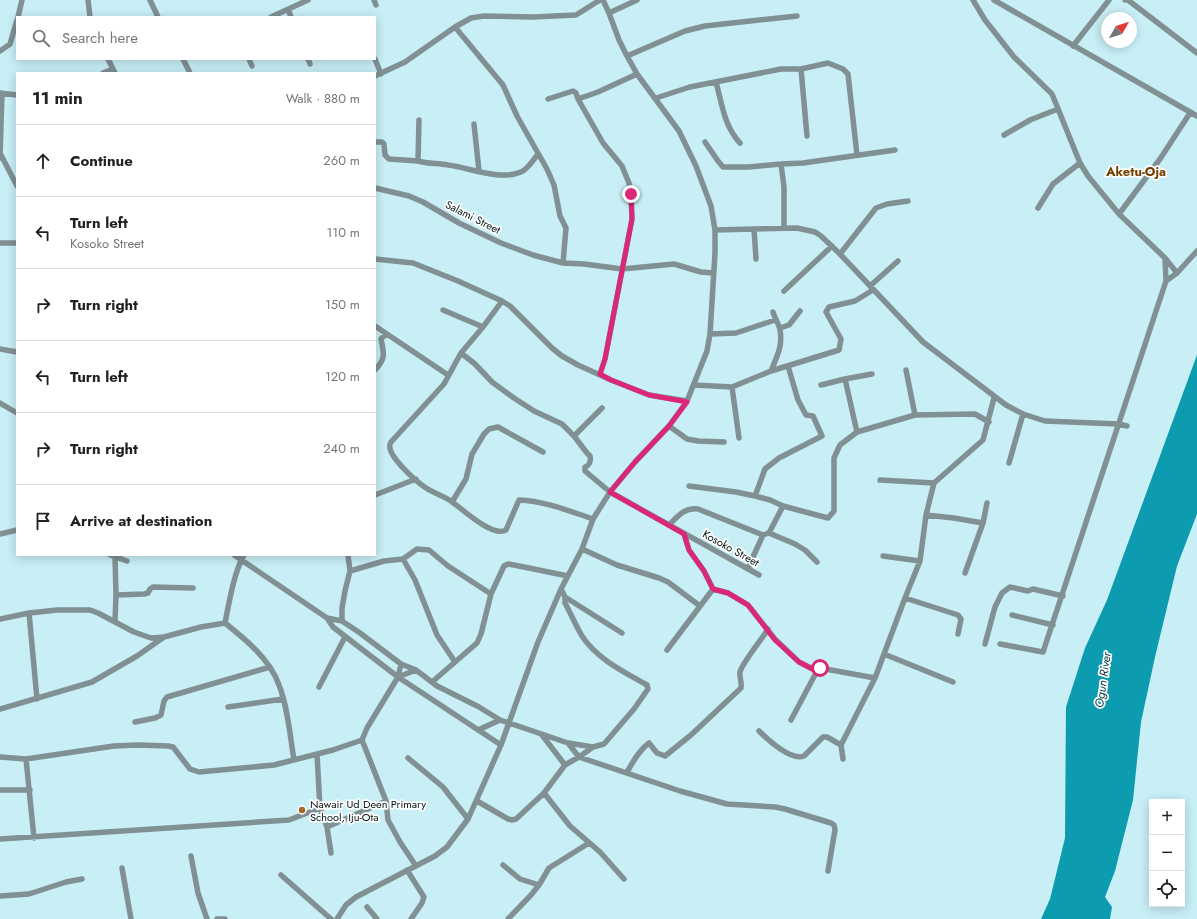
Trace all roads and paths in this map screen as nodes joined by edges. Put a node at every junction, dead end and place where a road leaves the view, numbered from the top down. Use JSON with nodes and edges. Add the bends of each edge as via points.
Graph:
{"nodes":[{"id":1,"x":22,"y":0,"type":"edge"},
{"id":2,"x":88,"y":0,"type":"edge"},
{"id":3,"x":150,"y":0,"type":"edge"},
{"id":4,"x":308,"y":0,"type":"edge"},
{"id":5,"x":601,"y":0,"type":"edge"},
{"id":6,"x":637,"y":0,"type":"edge"},
{"id":7,"x":974,"y":0,"type":"edge"},
{"id":8,"x":994,"y":0,"type":"edge"},
{"id":9,"x":1109,"y":0,"type":"edge"},
{"id":10,"x":1127,"y":0,"type":"edge"},
{"id":11,"x":288,"y":9,"type":"junction"},
{"id":12,"x":609,"y":13,"type":"junction"},
{"id":13,"x":18,"y":16,"type":"edge"},
{"id":14,"x":90,"y":16,"type":"edge"},
{"id":15,"x":158,"y":16,"type":"edge"},
{"id":16,"x":273,"y":16,"type":"edge"},
{"id":17,"x":291,"y":16,"type":"edge"},
{"id":18,"x":797,"y":16,"type":"dead end"},
{"id":19,"x":16,"y":23,"type":"edge"},
{"id":20,"x":456,"y":27,"type":"junction"},
{"id":21,"x":1073,"y":46,"type":"junction"},
{"id":22,"x":0,"y":51,"type":"edge"},
{"id":23,"x":1197,"y":54,"type":"edge"},
{"id":24,"x":627,"y":56,"type":"junction"},
{"id":25,"x":108,"y":60,"type":"edge"},
{"id":26,"x":249,"y":60,"type":"edge"},
{"id":27,"x":374,"y":60,"type":"edge"},
{"id":28,"x":184,"y":61,"type":"edge"},
{"id":29,"x":252,"y":66,"type":"dead end"},
{"id":30,"x":801,"y":69,"type":"junction"},
{"id":31,"x":114,"y":71,"type":"edge"},
{"id":32,"x":190,"y":72,"type":"edge"},
{"id":33,"x":381,"y":74,"type":"junction"},
{"id":34,"x":637,"y":74,"type":"junction"},
{"id":35,"x":376,"y":76,"type":"edge"},
{"id":36,"x":716,"y":82,"type":"junction"},
{"id":37,"x":1,"y":93,"type":"edge"},
{"id":38,"x":16,"y":95,"type":"edge"},
{"id":39,"x":656,"y":98,"type":"junction"},
{"id":40,"x":548,"y":99,"type":"dead end"},
{"id":41,"x":578,"y":99,"type":"junction"},
{"id":42,"x":1058,"y":109,"type":"junction"},
{"id":43,"x":1190,"y":113,"type":"junction"},
{"id":44,"x":1197,"y":116,"type":"edge"},
{"id":45,"x":419,"y":120,"type":"dead end"},
{"id":46,"x":474,"y":124,"type":"dead end"},
{"id":47,"x":1004,"y":135,"type":"dead end"},
{"id":48,"x":807,"y":136,"type":"dead end"},
{"id":49,"x":376,"y":142,"type":"edge"},
{"id":50,"x":705,"y":142,"type":"dead end"},
{"id":51,"x":740,"y":143,"type":"dead end"},
{"id":52,"x":895,"y":150,"type":"dead end"},
{"id":53,"x":538,"y":154,"type":"junction"},
{"id":54,"x":857,"y":155,"type":"junction"},
{"id":55,"x":0,"y":157,"type":"edge"},
{"id":56,"x":418,"y":161,"type":"junction"},
{"id":57,"x":1080,"y":163,"type":"junction"},
{"id":58,"x":781,"y":164,"type":"junction"},
{"id":59,"x":479,"y":171,"type":"junction"},
{"id":60,"x":16,"y":184,"type":"edge"},
{"id":61,"x":376,"y":188,"type":"edge"},
{"id":62,"x":908,"y":200,"type":"dead end"},
{"id":63,"x":1038,"y":208,"type":"dead end"},
{"id":64,"x":1119,"y":214,"type":"junction"},
{"id":65,"x":784,"y":228,"type":"junction"},
{"id":66,"x":754,"y":229,"type":"junction"},
{"id":67,"x":715,"y":230,"type":"junction"},
{"id":68,"x":0,"y":242,"type":"edge"},
{"id":69,"x":16,"y":243,"type":"edge"},
{"id":70,"x":832,"y":246,"type":"junction"},
{"id":71,"x":0,"y":247,"type":"edge"},
{"id":72,"x":1197,"y":251,"type":"edge"},
{"id":73,"x":840,"y":254,"type":"junction"},
{"id":74,"x":1165,"y":258,"type":"junction"},
{"id":75,"x":376,"y":259,"type":"edge"},
{"id":76,"x":756,"y":259,"type":"dead end"},
{"id":77,"x":898,"y":261,"type":"dead end"},
{"id":78,"x":563,"y":263,"type":"junction"},
{"id":79,"x":622,"y":269,"type":"junction"},
{"id":80,"x":713,"y":273,"type":"junction"},
{"id":81,"x":1177,"y":273,"type":"junction"},
{"id":82,"x":1166,"y":281,"type":"junction"},
{"id":83,"x":871,"y":288,"type":"junction"},
{"id":84,"x":784,"y":292,"type":"dead end"},
{"id":85,"x":502,"y":301,"type":"junction"},
{"id":86,"x":443,"y":310,"type":"dead end"},
{"id":87,"x":800,"y":311,"type":"dead end"},
{"id":88,"x":773,"y":312,"type":"dead end"},
{"id":89,"x":775,"y":320,"type":"junction"},
{"id":90,"x":376,"y":327,"type":"edge"},
{"id":91,"x":483,"y":327,"type":"junction"},
{"id":92,"x":780,"y":328,"type":"junction"},
{"id":93,"x":386,"y":334,"type":"junction"},
{"id":94,"x":710,"y":334,"type":"junction"},
{"id":95,"x":0,"y":350,"type":"edge"},
{"id":96,"x":16,"y":352,"type":"edge"},
{"id":97,"x":462,"y":353,"type":"junction"},
{"id":98,"x":788,"y":366,"type":"junction"},
{"id":99,"x":376,"y":369,"type":"edge"},
{"id":100,"x":906,"y":370,"type":"dead end"},
{"id":101,"x":772,"y":371,"type":"junction"},
{"id":102,"x":600,"y":374,"type":"junction"},
{"id":103,"x":872,"y":374,"type":"dead end"},
{"id":104,"x":448,"y":375,"type":"junction"},
{"id":105,"x":845,"y":379,"type":"junction"},
{"id":106,"x":694,"y":385,"type":"junction"},
{"id":107,"x":821,"y":385,"type":"dead end"},
{"id":108,"x":732,"y":387,"type":"junction"},
{"id":109,"x":994,"y":398,"type":"junction"},
{"id":110,"x":687,"y":402,"type":"junction"},
{"id":111,"x":0,"y":404,"type":"edge"},
{"id":112,"x":602,"y":408,"type":"dead end"},
{"id":113,"x":16,"y":412,"type":"edge"},
{"id":114,"x":1023,"y":414,"type":"junction"},
{"id":115,"x":915,"y":415,"type":"junction"},
{"id":116,"x":989,"y":422,"type":"junction"},
{"id":117,"x":1119,"y":424,"type":"junction"},
{"id":118,"x":669,"y":426,"type":"junction"},
{"id":119,"x":1127,"y":426,"type":"dead end"},
{"id":120,"x":857,"y":432,"type":"junction"},
{"id":121,"x":574,"y":436,"type":"junction"},
{"id":122,"x":740,"y":438,"type":"dead end"},
{"id":123,"x":724,"y":442,"type":"dead end"},
{"id":124,"x":543,"y":452,"type":"dead end"},
{"id":125,"x":1010,"y":463,"type":"dead end"},
{"id":126,"x":416,"y":479,"type":"junction"},
{"id":127,"x":880,"y":480,"type":"dead end"},
{"id":128,"x":934,"y":483,"type":"junction"},
{"id":129,"x":689,"y":486,"type":"dead end"},
{"id":130,"x":610,"y":492,"type":"junction"},
{"id":131,"x":376,"y":495,"type":"edge"},
{"id":132,"x":755,"y":496,"type":"junction"},
{"id":133,"x":452,"y":502,"type":"junction"},
{"id":134,"x":988,"y":503,"type":"dead end"},
{"id":135,"x":783,"y":506,"type":"junction"},
{"id":136,"x":926,"y":516,"type":"junction"},
{"id":137,"x":593,"y":519,"type":"junction"},
{"id":138,"x":983,"y":523,"type":"junction"},
{"id":139,"x":669,"y":525,"type":"junction"},
{"id":140,"x":16,"y":530,"type":"edge"},
{"id":141,"x":0,"y":534,"type":"edge"},
{"id":142,"x":684,"y":534,"type":"junction"},
{"id":143,"x":766,"y":534,"type":"junction"},
{"id":144,"x":582,"y":549,"type":"junction"},
{"id":145,"x":112,"y":556,"type":"edge"},
{"id":146,"x":348,"y":556,"type":"edge"},
{"id":147,"x":883,"y":556,"type":"dead end"},
{"id":148,"x":242,"y":558,"type":"edge"},
{"id":149,"x":403,"y":559,"type":"junction"},
{"id":150,"x":127,"y":561,"type":"dead end"},
{"id":151,"x":920,"y":561,"type":"junction"},
{"id":152,"x":817,"y":562,"type":"dead end"},
{"id":153,"x":748,"y":568,"type":"junction"},
{"id":154,"x":350,"y":571,"type":"junction"},
{"id":155,"x":965,"y":573,"type":"dead end"},
{"id":156,"x":759,"y":575,"type":"dead end"},
{"id":157,"x":568,"y":576,"type":"junction"},
{"id":158,"x":193,"y":588,"type":"dead end"},
{"id":159,"x":561,"y":589,"type":"junction"},
{"id":160,"x":713,"y":589,"type":"junction"},
{"id":161,"x":491,"y":594,"type":"junction"},
{"id":162,"x":116,"y":595,"type":"junction"},
{"id":163,"x":1063,"y":596,"type":"junction"},
{"id":164,"x":565,"y":597,"type":"junction"},
{"id":165,"x":905,"y":598,"type":"junction"},
{"id":166,"x":700,"y":606,"type":"junction"},
{"id":167,"x":0,"y":613,"type":"edge"},
{"id":168,"x":29,"y":613,"type":"junction"},
{"id":169,"x":1012,"y":615,"type":"dead end"},
{"id":170,"x":327,"y":618,"type":"junction"},
{"id":171,"x":1,"y":619,"type":"edge"},
{"id":172,"x":115,"y":621,"type":"junction"},
{"id":173,"x":342,"y":621,"type":"junction"},
{"id":174,"x":225,"y":623,"type":"junction"},
{"id":175,"x":1053,"y":625,"type":"junction"},
{"id":176,"x":768,"y":630,"type":"junction"},
{"id":177,"x":622,"y":633,"type":"dead end"},
{"id":178,"x":958,"y":634,"type":"dead end"},
{"id":179,"x":345,"y":636,"type":"junction"},
{"id":180,"x":164,"y":637,"type":"junction"},
{"id":181,"x":985,"y":644,"type":"dead end"},
{"id":182,"x":1000,"y":644,"type":"dead end"},
{"id":183,"x":667,"y":650,"type":"dead end"},
{"id":184,"x":884,"y":654,"type":"junction"},
{"id":185,"x":455,"y":662,"type":"junction"},
{"id":186,"x":401,"y":664,"type":"junction"},
{"id":187,"x":270,"y":666,"type":"junction"},
{"id":188,"x":416,"y":670,"type":"junction"},
{"id":189,"x":817,"y":671,"type":"junction"},
{"id":190,"x":398,"y":677,"type":"junction"},
{"id":191,"x":875,"y":678,"type":"junction"},
{"id":192,"x":432,"y":682,"type":"junction"},
{"id":193,"x":953,"y":682,"type":"dead end"},
{"id":194,"x":319,"y":687,"type":"dead end"},
{"id":195,"x":37,"y":699,"type":"junction"},
{"id":196,"x":283,"y":699,"type":"junction"},
{"id":197,"x":228,"y":707,"type":"dead end"},
{"id":198,"x":0,"y":710,"type":"edge"},
{"id":199,"x":500,"y":720,"type":"junction"},
{"id":200,"x":791,"y":720,"type":"dead end"},
{"id":201,"x":135,"y":722,"type":"dead end"},
{"id":202,"x":510,"y":723,"type":"junction"},
{"id":203,"x":478,"y":730,"type":"junction"},
{"id":204,"x":759,"y":731,"type":"dead end"},
{"id":205,"x":542,"y":735,"type":"junction"},
{"id":206,"x":362,"y":740,"type":"junction"},
{"id":207,"x":568,"y":743,"type":"junction"},
{"id":208,"x":502,"y":745,"type":"junction"},
{"id":209,"x":841,"y":745,"type":"junction"},
{"id":210,"x":593,"y":747,"type":"junction"},
{"id":211,"x":317,"y":754,"type":"junction"},
{"id":212,"x":0,"y":757,"type":"edge"},
{"id":213,"x":579,"y":757,"type":"junction"},
{"id":214,"x":408,"y":758,"type":"dead end"},
{"id":215,"x":26,"y":759,"type":"junction"},
{"id":216,"x":843,"y":759,"type":"dead end"},
{"id":217,"x":294,"y":760,"type":"junction"},
{"id":218,"x":566,"y":765,"type":"junction"},
{"id":219,"x":627,"y":772,"type":"junction"},
{"id":220,"x":1,"y":790,"type":"edge"},
{"id":221,"x":30,"y":790,"type":"junction"},
{"id":222,"x":544,"y":793,"type":"junction"},
{"id":223,"x":386,"y":801,"type":"junction"},
{"id":224,"x":477,"y":801,"type":"junction"},
{"id":225,"x":320,"y":808,"type":"junction"},
{"id":226,"x":468,"y":819,"type":"junction"},
{"id":227,"x":327,"y":827,"type":"junction"},
{"id":228,"x":34,"y":838,"type":"junction"},
{"id":229,"x":0,"y":839,"type":"edge"},
{"id":230,"x":589,"y":842,"type":"junction"},
{"id":231,"x":331,"y":853,"type":"dead end"},
{"id":232,"x":191,"y":856,"type":"dead end"},
{"id":233,"x":503,"y":865,"type":"dead end"},
{"id":234,"x":416,"y":866,"type":"junction"},
{"id":235,"x":122,"y":868,"type":"dead end"},
{"id":236,"x":407,"y":870,"type":"junction"},
{"id":237,"x":828,"y":871,"type":"dead end"},
{"id":238,"x":281,"y":875,"type":"dead end"},
{"id":239,"x":82,"y":879,"type":"dead end"},
{"id":240,"x":624,"y":879,"type":"dead end"},
{"id":241,"x":539,"y":885,"type":"junction"},
{"id":242,"x":0,"y":896,"type":"edge"},
{"id":243,"x":367,"y":907,"type":"dead end"},
{"id":244,"x":131,"y":919,"type":"edge"},
{"id":245,"x":207,"y":919,"type":"edge"},
{"id":246,"x":217,"y":919,"type":"edge"},
{"id":247,"x":225,"y":919,"type":"edge"},
{"id":248,"x":331,"y":919,"type":"edge"},
{"id":249,"x":337,"y":919,"type":"edge"},
{"id":250,"x":377,"y":919,"type":"edge"},
{"id":251,"x":411,"y":919,"type":"edge"},
{"id":252,"x":508,"y":919,"type":"edge"}],
"edges":[{"from":1,"to":13,"type":"street"},
{"from":2,"to":14,"type":"street"},
{"from":3,"to":15,"type":"street"},
{"from":4,"to":11,"type":"street"},
{"from":5,"to":12,"type":"street"},
{"from":5,"to":20,"type":"street","via":[[576,15],[484,16],[471,18]]},
{"from":6,"to":12,"type":"street"},
{"from":7,"to":42,"type":"street","via":[[984,20],[1011,53],[1052,94]]},
{"from":8,"to":21,"type":"street"},
{"from":9,"to":21,"type":"street"},
{"from":10,"to":23,"type":"street"},
{"from":11,"to":16,"type":"street"},
{"from":11,"to":17,"type":"street"},
{"from":12,"to":24,"type":"street"},
{"from":18,"to":24,"type":"street","via":[[705,26],[685,31]]},
{"from":19,"to":22,"type":"street","via":[[10,44]]},
{"from":20,"to":33,"type":"street","via":[[405,62]]},
{"from":20,"to":53,"type":"street","via":[[503,85]]},
{"from":21,"to":43,"type":"street"},
{"from":24,"to":34,"type":"street"},
{"from":25,"to":31,"type":"street"},
{"from":26,"to":29,"type":"street"},
{"from":27,"to":33,"type":"street"},
{"from":28,"to":32,"type":"street"},
{"from":30,"to":36,"type":"street","via":[[781,69]]},
{"from":30,"to":48,"type":"street"},
{"from":30,"to":54,"type":"street","via":[[828,63],[847,72]]},
{"from":33,"to":35,"type":"street"},
{"from":34,"to":39,"type":"street"},
{"from":34,"to":41,"type":"street"},
{"from":36,"to":39,"type":"street"},
{"from":36,"to":51,"type":"street","via":[[726,121]]},
{"from":37,"to":38,"type":"street"},
{"from":37,"to":55,"type":"street"},
{"from":39,"to":67,"type":"street","via":[[679,130],[693,160],[711,206]]},
{"from":40,"to":41,"type":"street","via":[[573,91],[576,92]]},
{"from":41,"to":79,"type":"street","via":[[608,149],[622,166],[629,183],[632,219]]},
{"from":42,"to":47,"type":"street","via":[[1030,120]]},
{"from":42,"to":57,"type":"street"},
{"from":43,"to":44,"type":"street"},
{"from":43,"to":64,"type":"street"},
{"from":45,"to":56,"type":"street"},
{"from":46,"to":59,"type":"street"},
{"from":49,"to":56,"type":"street","via":[[384,144],[385,155],[389,159]]},
{"from":50,"to":58,"type":"street","via":[[724,167]]},
{"from":52,"to":54,"type":"street"},
{"from":53,"to":59,"type":"street","via":[[520,172],[499,175]]},
{"from":53,"to":78,"type":"street","via":[[552,180],[560,216],[566,226]]},
{"from":54,"to":58,"type":"street"},
{"from":55,"to":60,"type":"street"},
{"from":56,"to":59,"type":"street"},
{"from":57,"to":63,"type":"street","via":[[1053,184]]},
{"from":57,"to":64,"type":"street"},
{"from":58,"to":65,"type":"street"},
{"from":61,"to":78,"type":"street","name":"Salami Street","via":[[409,196],[501,243],[533,256]]},
{"from":62,"to":73,"type":"street","via":[[876,208]]},
{"from":64,"to":74,"type":"street"},
{"from":65,"to":66,"type":"street"},
{"from":65,"to":70,"type":"street","via":[[815,232]]},
{"from":66,"to":67,"type":"street"},
{"from":66,"to":76,"type":"street"},
{"from":67,"to":80,"type":"street"},
{"from":68,"to":69,"type":"street"},
{"from":68,"to":71,"type":"street"},
{"from":70,"to":73,"type":"street"},
{"from":70,"to":84,"type":"street"},
{"from":72,"to":81,"type":"street"},
{"from":73,"to":83,"type":"street"},
{"from":74,"to":81,"type":"street"},
{"from":74,"to":82,"type":"street"},
{"from":75,"to":85,"type":"street","via":[[423,266]]},
{"from":77,"to":83,"type":"street"},
{"from":78,"to":79,"type":"street","name":"Salami Street"},
{"from":79,"to":80,"type":"street","via":[[674,264]]},
{"from":79,"to":102,"type":"street"},
{"from":80,"to":94,"type":"street"},
{"from":81,"to":82,"type":"street"},
{"from":82,"to":117,"type":"street"},
{"from":83,"to":98,"type":"street","via":[[855,301],[829,307],[826,312],[841,339],[839,350]]},
{"from":83,"to":109,"type":"street","via":[[923,342]]},
{"from":85,"to":91,"type":"street"},
{"from":85,"to":102,"type":"street","via":[[514,309],[562,356]]},
{"from":86,"to":91,"type":"street"},
{"from":87,"to":92,"type":"street","via":[[789,325]]},
{"from":88,"to":89,"type":"street"},
{"from":89,"to":92,"type":"street"},
{"from":89,"to":94,"type":"street","via":[[736,333]]},
{"from":90,"to":93,"type":"street"},
{"from":91,"to":97,"type":"street"},
{"from":92,"to":101,"type":"street","via":[[781,344]]},
{"from":93,"to":99,"type":"street","via":[[382,339],[383,359]]},
{"from":93,"to":104,"type":"street"},
{"from":94,"to":106,"type":"street","via":[[708,351]]},
{"from":95,"to":96,"type":"street"},
{"from":97,"to":104,"type":"street"},
{"from":97,"to":121,"type":"street","via":[[502,390],[524,406],[562,424]]},
{"from":98,"to":101,"type":"street"},
{"from":98,"to":132,"type":"street","via":[[798,400],[806,415],[813,416],[822,436],[779,458],[765,470]]},
{"from":100,"to":115,"type":"street"},
{"from":101,"to":108,"type":"street"},
{"from":102,"to":110,"type":"street","via":[[649,395]]},
{"from":103,"to":105,"type":"street"},
{"from":104,"to":126,"type":"street","via":[[436,395],[389,444],[394,457]]},
{"from":105,"to":107,"type":"street"},
{"from":105,"to":120,"type":"street"},
{"from":106,"to":108,"type":"street"},
{"from":106,"to":110,"type":"street"},
{"from":108,"to":122,"type":"street"},
{"from":109,"to":114,"type":"street"},
{"from":109,"to":116,"type":"street"},
{"from":110,"to":118,"type":"street"},
{"from":111,"to":113,"type":"street"},
{"from":112,"to":121,"type":"street"},
{"from":114,"to":117,"type":"street","via":[[1045,421]]},
{"from":114,"to":125,"type":"street"},
{"from":115,"to":116,"type":"street","via":[[975,414]]},
{"from":115,"to":120,"type":"street"},
{"from":116,"to":128,"type":"street","via":[[983,440]]},
{"from":117,"to":119,"type":"street"},
{"from":117,"to":163,"type":"street"},
{"from":118,"to":123,"type":"street","via":[[687,439]]},
{"from":118,"to":130,"type":"street"},
{"from":120,"to":135,"type":"street","via":[[840,445],[834,458],[834,511],[828,518]]},
{"from":121,"to":130,"type":"street","name":"Kosoko Street","via":[[590,456],[585,471]]},
{"from":124,"to":133,"type":"street","via":[[498,427],[489,429],[472,454],[466,479]]},
{"from":126,"to":131,"type":"street"},
{"from":126,"to":133,"type":"street","via":[[426,488]]},
{"from":127,"to":128,"type":"street"},
{"from":128,"to":136,"type":"street"},
{"from":129,"to":132,"type":"street"},
{"from":130,"to":137,"type":"street"},
{"from":130,"to":139,"type":"street","name":"Kosoko Street"},
{"from":132,"to":135,"type":"street"},
{"from":133,"to":137,"type":"street","via":[[463,512],[498,532],[506,530],[518,500],[546,503]]},
{"from":134,"to":138,"type":"street"},
{"from":135,"to":143,"type":"street"},
{"from":136,"to":138,"type":"street"},
{"from":136,"to":151,"type":"street"},
{"from":137,"to":144,"type":"street"},
{"from":138,"to":155,"type":"street"},
{"from":139,"to":142,"type":"street","name":"Kosoko Street"},
{"from":139,"to":143,"type":"street","via":[[685,510],[693,508]]},
{"from":140,"to":141,"type":"street"},
{"from":142,"to":153,"type":"street","name":"Kosoko Street"},
{"from":142,"to":160,"type":"street","via":[[689,550]]},
{"from":143,"to":152,"type":"street","via":[[796,544]]},
{"from":143,"to":153,"type":"street"},
{"from":144,"to":157,"type":"street"},
{"from":144,"to":166,"type":"street","via":[[612,564],[668,582]]},
{"from":145,"to":150,"type":"street"},
{"from":145,"to":162,"type":"street"},
{"from":146,"to":154,"type":"street"},
{"from":147,"to":151,"type":"street"},
{"from":148,"to":170,"type":"street"},
{"from":148,"to":174,"type":"street"},
{"from":149,"to":154,"type":"street","via":[[384,561]]},
{"from":149,"to":161,"type":"street","via":[[417,549],[429,550],[448,566]]},
{"from":149,"to":185,"type":"street","via":[[415,580],[437,635]]},
{"from":151,"to":165,"type":"street"},
{"from":153,"to":156,"type":"street","name":"Kosoko Street"},
{"from":154,"to":173,"type":"street","via":[[342,608]]},
{"from":157,"to":159,"type":"street"},
{"from":157,"to":161,"type":"street","via":[[508,564],[502,568]]},
{"from":158,"to":162,"type":"street","via":[[153,587],[144,594]]},
{"from":159,"to":164,"type":"street"},
{"from":159,"to":202,"type":"street","via":[[538,642]]},
{"from":160,"to":166,"type":"street"},
{"from":160,"to":176,"type":"street","via":[[728,593],[748,605]]},
{"from":161,"to":185,"type":"street","via":[[477,643]]},
{"from":162,"to":172,"type":"street"},
{"from":163,"to":175,"type":"street"},
{"from":163,"to":181,"type":"street","via":[[1010,587],[1002,593],[995,607]]},
{"from":164,"to":177,"type":"street"},
{"from":164,"to":210,"type":"street","via":[[565,603],[582,636],[592,648],[610,663],[648,687],[634,709],[604,744]]},
{"from":165,"to":178,"type":"street","via":[[958,615],[961,620]]},
{"from":165,"to":184,"type":"street"},
{"from":166,"to":183,"type":"street"},
{"from":167,"to":171,"type":"street"},
{"from":168,"to":171,"type":"street"},
{"from":168,"to":172,"type":"street","via":[[90,610]]},
{"from":168,"to":195,"type":"street"},
{"from":169,"to":175,"type":"street"},
{"from":170,"to":173,"type":"street"},
{"from":170,"to":179,"type":"street","via":[[333,627]]},
{"from":172,"to":180,"type":"street","via":[[151,638]]},
{"from":173,"to":186,"type":"street"},
{"from":174,"to":180,"type":"street"},
{"from":174,"to":187,"type":"street"},
{"from":175,"to":182,"type":"street","via":[[1043,652]]},
{"from":176,"to":189,"type":"street","via":[[799,662]]},
{"from":176,"to":219,"type":"street","via":[[740,672],[741,688],[665,756],[647,744]]},
{"from":179,"to":190,"type":"street"},
{"from":179,"to":194,"type":"street"},
{"from":180,"to":195,"type":"street","via":[[138,656],[92,682]]},
{"from":184,"to":191,"type":"street"},
{"from":184,"to":193,"type":"street"},
{"from":185,"to":192,"type":"street"},
{"from":186,"to":188,"type":"street"},
{"from":186,"to":190,"type":"street"},
{"from":187,"to":196,"type":"street"},
{"from":187,"to":201,"type":"street","via":[[167,697],[161,715]]},
{"from":188,"to":190,"type":"street"},
{"from":188,"to":192,"type":"street"},
{"from":189,"to":191,"type":"street","via":[[820,668]]},
{"from":189,"to":200,"type":"street"},
{"from":190,"to":203,"type":"street"},
{"from":190,"to":206,"type":"street"},
{"from":191,"to":209,"type":"street"},
{"from":192,"to":199,"type":"street"},
{"from":195,"to":198,"type":"street"},
{"from":196,"to":197,"type":"street"},
{"from":196,"to":217,"type":"street"},
{"from":199,"to":202,"type":"street"},
{"from":199,"to":203,"type":"street"},
{"from":202,"to":205,"type":"street"},
{"from":202,"to":208,"type":"street"},
{"from":203,"to":208,"type":"street"},
{"from":204,"to":209,"type":"street","via":[[776,746],[800,758],[823,738],[827,737]]},
{"from":205,"to":207,"type":"street"},
{"from":205,"to":218,"type":"street"},
{"from":206,"to":211,"type":"street"},
{"from":206,"to":223,"type":"street"},
{"from":207,"to":210,"type":"street"},
{"from":207,"to":213,"type":"street"},
{"from":208,"to":224,"type":"street"},
{"from":209,"to":216,"type":"street"},
{"from":210,"to":213,"type":"street"},
{"from":211,"to":217,"type":"street"},
{"from":211,"to":225,"type":"street"},
{"from":212,"to":215,"type":"street"},
{"from":213,"to":218,"type":"street"},
{"from":213,"to":219,"type":"street"},
{"from":214,"to":226,"type":"street","via":[[443,788]]},
{"from":215,"to":217,"type":"street","via":[[138,745],[171,746],[190,769],[197,772],[274,765]]},
{"from":215,"to":221,"type":"street"},
{"from":218,"to":222,"type":"street"},
{"from":219,"to":237,"type":"street","via":[[723,803],[775,807],[831,823],[836,830]]},
{"from":220,"to":221,"type":"street"},
{"from":221,"to":228,"type":"street"},
{"from":222,"to":224,"type":"street","via":[[512,820]]},
{"from":222,"to":230,"type":"street","via":[[566,822]]},
{"from":223,"to":227,"type":"street"},
{"from":223,"to":234,"type":"street","via":[[388,820]]},
{"from":224,"to":226,"type":"street"},
{"from":225,"to":227,"type":"street"},
{"from":225,"to":228,"type":"street","via":[[289,820]]},
{"from":226,"to":234,"type":"street","via":[[447,847]]},
{"from":227,"to":231,"type":"street"},
{"from":228,"to":229,"type":"street"},
{"from":230,"to":240,"type":"street"},
{"from":230,"to":241,"type":"street","via":[[549,868]]},
{"from":232,"to":245,"type":"street","via":[[198,893]]},
{"from":233,"to":241,"type":"street","via":[[520,879]]},
{"from":234,"to":236,"type":"street"},
{"from":235,"to":244,"type":"street"},
{"from":236,"to":249,"type":"street","via":[[346,904]]},
{"from":236,"to":251,"type":"street","via":[[424,897]]},
{"from":238,"to":248,"type":"street"},
{"from":239,"to":242,"type":"street","via":[[29,894]]},
{"from":241,"to":252,"type":"street"},
{"from":243,"to":250,"type":"street"},
{"from":246,"to":247,"type":"street"}]}
